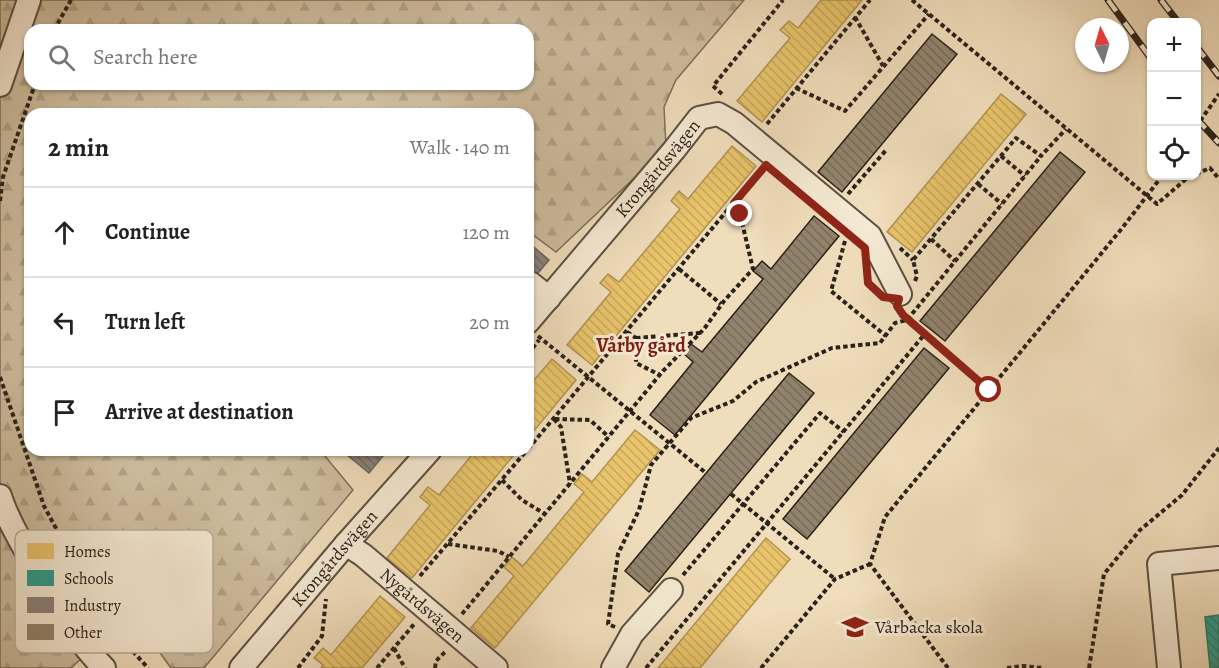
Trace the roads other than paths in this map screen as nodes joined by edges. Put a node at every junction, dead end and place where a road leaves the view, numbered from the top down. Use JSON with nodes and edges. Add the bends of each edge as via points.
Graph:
{"nodes":[{"id":1,"x":29,"y":0,"type":"edge"},
{"id":2,"x":0,"y":85,"type":"edge"},
{"id":3,"x":534,"y":286,"type":"edge"},
{"id":4,"x":899,"y":296,"type":"road end"},
{"id":5,"x":549,"y":298,"type":"junction"},
{"id":6,"x":538,"y":331,"type":"edge"},
{"id":7,"x":425,"y":456,"type":"edge"},
{"id":8,"x":0,"y":496,"type":"edge"},
{"id":9,"x":15,"y":531,"type":"edge"},
{"id":10,"x":346,"y":544,"type":"junction"},
{"id":11,"x":1219,"y":558,"type":"edge"},
{"id":12,"x":671,"y":590,"type":"road end"},
{"id":13,"x":90,"y":653,"type":"edge"},
{"id":14,"x":104,"y":668,"type":"edge"},
{"id":15,"x":241,"y":668,"type":"edge"},
{"id":16,"x":496,"y":668,"type":"edge"},
{"id":17,"x":613,"y":668,"type":"edge"},
{"id":18,"x":1169,"y":668,"type":"edge"}],
"edges":[{"from":1,"to":2,"type":"street"},
{"from":3,"to":5,"type":"street"},
{"from":4,"to":5,"type":"street","name":"Krongårdsvägen","via":[[870,236],[718,114],[699,118]]},
{"from":5,"to":6,"type":"street","name":"Krongårdsvägen"},
{"from":7,"to":10,"type":"street","name":"Krongårdsvägen"},
{"from":8,"to":9,"type":"street"},
{"from":10,"to":15,"type":"street","name":"Krongårdsvägen"},
{"from":10,"to":16,"type":"street","name":"Nygårdsvägen"},
{"from":11,"to":18,"type":"street","via":[[1159,564]]},
{"from":12,"to":17,"type":"street","via":[[632,634]]},
{"from":13,"to":14,"type":"street"}]}
